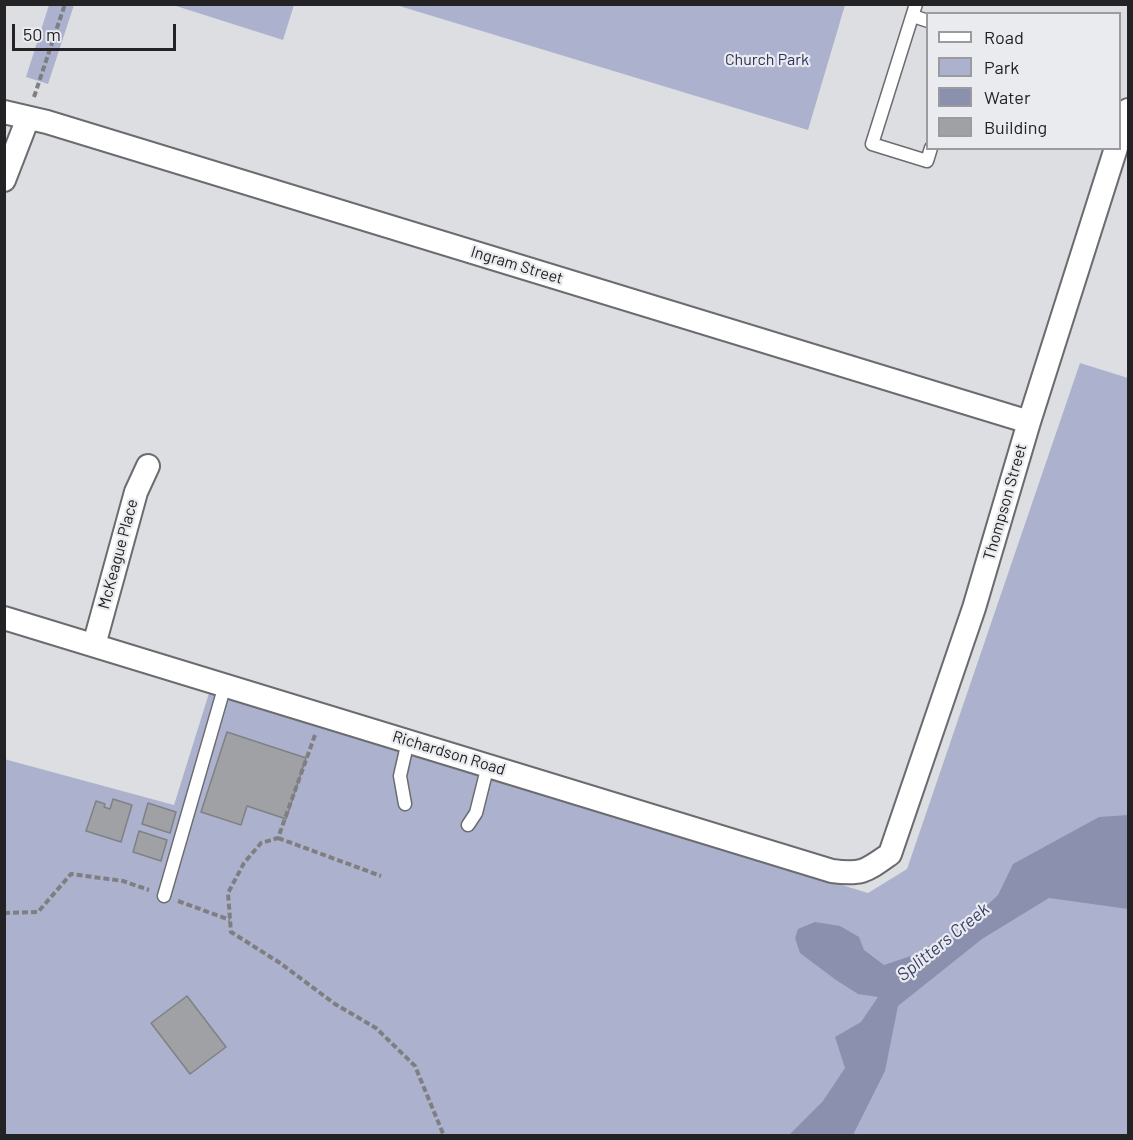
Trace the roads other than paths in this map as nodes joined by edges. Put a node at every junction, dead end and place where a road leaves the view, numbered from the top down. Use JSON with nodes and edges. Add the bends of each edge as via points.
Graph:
{"nodes":[{"id":1,"x":914,"y":10,"type":"edge"},
{"id":2,"x":926,"y":20,"type":"edge"},
{"id":3,"x":1128,"y":110,"type":"edge"},
{"id":4,"x":4,"y":112,"type":"edge"},
{"id":5,"x":28,"y":118,"type":"junction"},
{"id":6,"x":1121,"y":132,"type":"edge"},
{"id":7,"x":930,"y":150,"type":"edge"},
{"id":8,"x":1115,"y":150,"type":"edge"},
{"id":9,"x":4,"y":180,"type":"edge"},
{"id":10,"x":1029,"y":422,"type":"junction"},
{"id":11,"x":148,"y":466,"type":"dead end"},
{"id":12,"x":4,"y":618,"type":"edge"},
{"id":13,"x":94,"y":645,"type":"junction"},
{"id":14,"x":225,"y":685,"type":"junction"},
{"id":15,"x":408,"y":741,"type":"junction"},
{"id":16,"x":488,"y":765,"type":"junction"},
{"id":17,"x":405,"y":804,"type":"dead end"},
{"id":18,"x":468,"y":825,"type":"dead end"},
{"id":19,"x":890,"y":854,"type":"joint"},
{"id":20,"x":164,"y":896,"type":"road end"}],
"edges":[{"from":1,"to":2,"type":"lane"},
{"from":1,"to":7,"type":"lane","via":[[872,144],[927,161]]},
{"from":3,"to":6,"type":"street"},
{"from":4,"to":5,"type":"street","name":"Ingram Street"},
{"from":5,"to":9,"type":"street"},
{"from":5,"to":10,"type":"street","name":"Ingram Street"},
{"from":8,"to":10,"type":"street","name":"Thompson Street"},
{"from":10,"to":19,"type":"street","name":"Thompson Street","via":[[974,608]]},
{"from":11,"to":13,"type":"street","name":"McKeague Place","via":[[136,492]]},
{"from":12,"to":13,"type":"street","name":"Richardson Road"},
{"from":13,"to":14,"type":"street","name":"Richardson Road"},
{"from":14,"to":15,"type":"street","name":"Richardson Road"},
{"from":14,"to":20,"type":"lane"},
{"from":15,"to":16,"type":"street","name":"Richardson Road"},
{"from":15,"to":17,"type":"lane","via":[[400,776]]},
{"from":16,"to":18,"type":"lane","via":[[476,813]]},
{"from":16,"to":19,"type":"street","name":"Richardson Road","via":[[832,871],[866,870]]}]}
